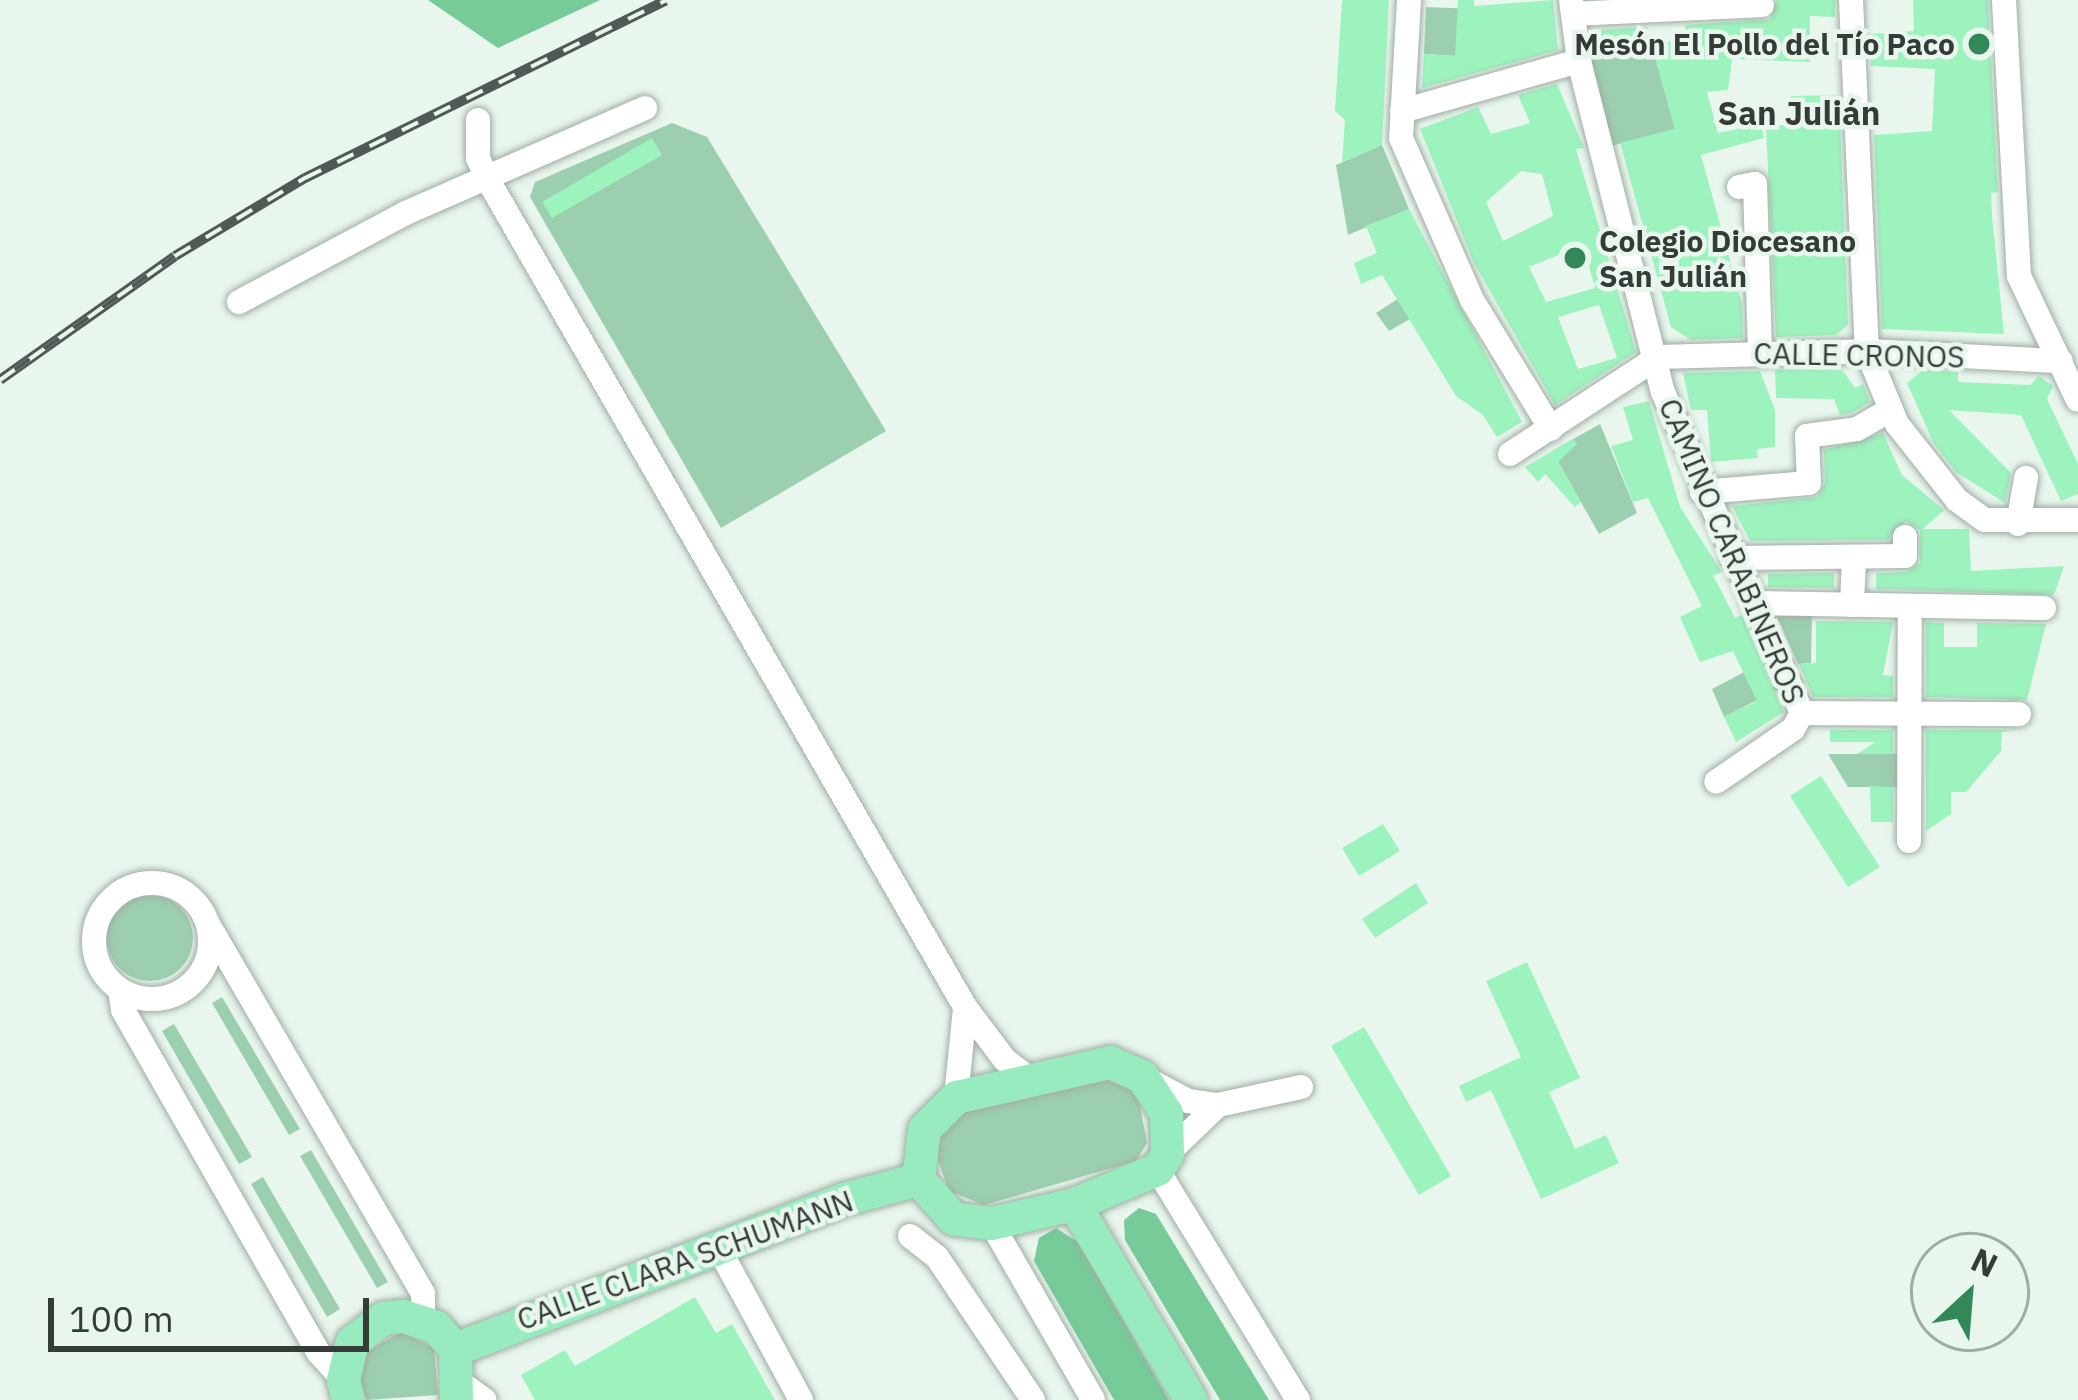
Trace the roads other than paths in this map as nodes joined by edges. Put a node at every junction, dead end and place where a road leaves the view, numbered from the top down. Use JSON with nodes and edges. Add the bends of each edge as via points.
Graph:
{"nodes":[{"id":1,"x":1409,"y":0,"type":"edge"},
{"id":2,"x":1851,"y":0,"type":"edge"},
{"id":3,"x":2004,"y":0,"type":"edge"},
{"id":4,"x":1762,"y":5,"type":"dead end"},
{"id":5,"x":1572,"y":7,"type":"edge"},
{"id":6,"x":1579,"y":61,"type":"junction"},
{"id":7,"x":645,"y":108,"type":"dead end"},
{"id":8,"x":1402,"y":111,"type":"junction"},
{"id":9,"x":478,"y":120,"type":"dead end"},
{"id":10,"x":488,"y":180,"type":"junction"},
{"id":11,"x":1739,"y":187,"type":"dead end"},
{"id":12,"x":239,"y":302,"type":"dead end"},
{"id":13,"x":1867,"y":351,"type":"junction"},
{"id":14,"x":1760,"y":353,"type":"junction"},
{"id":15,"x":1658,"y":357,"type":"junction"},
{"id":16,"x":2061,"y":362,"type":"junction"},
{"id":17,"x":2078,"y":400,"type":"edge"},
{"id":18,"x":1891,"y":409,"type":"junction"},
{"id":19,"x":1551,"y":430,"type":"junction"},
{"id":20,"x":1510,"y":454,"type":"dead end"},
{"id":21,"x":2026,"y":478,"type":"dead end"},
{"id":22,"x":1702,"y":492,"type":"junction"},
{"id":23,"x":2078,"y":520,"type":"edge"},
{"id":24,"x":2018,"y":524,"type":"junction"},
{"id":25,"x":1905,"y":537,"type":"dead end"},
{"id":26,"x":1732,"y":558,"type":"junction"},
{"id":27,"x":1853,"y":558,"type":"junction"},
{"id":28,"x":1753,"y":603,"type":"junction"},
{"id":29,"x":1852,"y":605,"type":"junction"},
{"id":30,"x":1910,"y":606,"type":"junction"},
{"id":31,"x":2044,"y":608,"type":"dead end"},
{"id":32,"x":1802,"y":713,"type":"junction"},
{"id":33,"x":1910,"y":713,"type":"junction"},
{"id":34,"x":2019,"y":714,"type":"dead end"},
{"id":35,"x":1716,"y":782,"type":"dead end"},
{"id":36,"x":1910,"y":841,"type":"dead end"},
{"id":37,"x":208,"y":924,"type":"junction"},
{"id":38,"x":120,"y":991,"type":"junction"},
{"id":39,"x":965,"y":1006,"type":"junction"},
{"id":40,"x":1142,"y":1076,"type":"junction"},
{"id":41,"x":1032,"y":1080,"type":"junction"},
{"id":42,"x":1301,"y":1088,"type":"dead end"},
{"id":43,"x":956,"y":1097,"type":"junction"},
{"id":44,"x":1218,"y":1105,"type":"junction"},
{"id":45,"x":1162,"y":1161,"type":"junction"},
{"id":46,"x":918,"y":1180,"type":"junction"},
{"id":47,"x":1074,"y":1204,"type":"junction"},
{"id":48,"x":991,"y":1222,"type":"junction"},
{"id":49,"x":910,"y":1236,"type":"dead end"},
{"id":50,"x":718,"y":1247,"type":"junction"},
{"id":51,"x":422,"y":1319,"type":"junction"},
{"id":52,"x":455,"y":1349,"type":"junction"},
{"id":53,"x":345,"y":1390,"type":"edge"},
{"id":54,"x":467,"y":1394,"type":"edge"},
{"id":55,"x":801,"y":1400,"type":"edge"},
{"id":56,"x":1033,"y":1400,"type":"edge"},
{"id":57,"x":1094,"y":1400,"type":"edge"},
{"id":58,"x":1191,"y":1400,"type":"edge"},
{"id":59,"x":1298,"y":1400,"type":"edge"}],
"edges":[{"from":1,"to":8,"type":"street"},
{"from":2,"to":13,"type":"street"},
{"from":3,"to":16,"type":"street","via":[[2019,276]]},
{"from":4,"to":5,"type":"street"},
{"from":5,"to":6,"type":"street","name":"CAMINO CARABINEROS"},
{"from":6,"to":8,"type":"street"},
{"from":6,"to":15,"type":"street","name":"CAMINO CARABINEROS"},
{"from":7,"to":10,"type":"street"},
{"from":8,"to":19,"type":"street","via":[[1400,138],[1472,300]]},
{"from":9,"to":10,"type":"street","via":[[478,158]]},
{"from":10,"to":12,"type":"street","via":[[335,247]]},
{"from":10,"to":39,"type":"street"},
{"from":11,"to":14,"type":"street","via":[[1755,184]]},
{"from":13,"to":14,"type":"street","name":"CALLE CRONOS"},
{"from":13,"to":16,"type":"street","name":"CALLE CRONOS"},
{"from":13,"to":18,"type":"street"},
{"from":14,"to":15,"type":"street","name":"CALLE CRONOS"},
{"from":15,"to":19,"type":"street"},
{"from":15,"to":22,"type":"street","name":"CAMINO CARABINEROS"},
{"from":16,"to":17,"type":"street"},
{"from":18,"to":22,"type":"street","via":[[1857,429],[1807,436],[1809,483]]},
{"from":18,"to":24,"type":"street","via":[[1957,500],[1985,520]]},
{"from":19,"to":20,"type":"street"},
{"from":21,"to":24,"type":"street"},
{"from":22,"to":26,"type":"street","name":"CAMINO CARABINEROS"},
{"from":23,"to":24,"type":"street"},
{"from":25,"to":27,"type":"street","via":[[1905,556]]},
{"from":26,"to":27,"type":"street"},
{"from":26,"to":28,"type":"street","name":"CAMINO CARABINEROS"},
{"from":27,"to":29,"type":"street"},
{"from":28,"to":29,"type":"street"},
{"from":28,"to":32,"type":"street","name":"CAMINO CARABINEROS"},
{"from":29,"to":30,"type":"street"},
{"from":30,"to":31,"type":"street"},
{"from":30,"to":33,"type":"street"},
{"from":32,"to":33,"type":"street"},
{"from":32,"to":35,"type":"street","name":"CAMINO CARABINEROS","via":[[1793,729]]},
{"from":33,"to":34,"type":"street"},
{"from":33,"to":36,"type":"street"},
{"from":37,"to":38,"type":"street","via":[[208,959],[188,988],[154,1000]]},
{"from":37,"to":38,"type":"street","via":[[170,886],[116,895],[94,944]]},
{"from":37,"to":51,"type":"street","via":[[423,1294]]},
{"from":38,"to":53,"type":"street","via":[[123,1010]]},
{"from":39,"to":41,"type":"street","via":[[1005,1060]]},
{"from":39,"to":43,"type":"street"},
{"from":40,"to":41,"type":"main road","via":[[1110,1062]]},
{"from":40,"to":44,"type":"street","via":[[1188,1101]]},
{"from":40,"to":45,"type":"main road","via":[[1166,1113]]},
{"from":41,"to":43,"type":"main road"},
{"from":42,"to":44,"type":"street"},
{"from":43,"to":46,"type":"main road","via":[[924,1129]]},
{"from":44,"to":45,"type":"street"},
{"from":45,"to":47,"type":"main road"},
{"from":45,"to":59,"type":"street"},
{"from":46,"to":48,"type":"main road","via":[[952,1218]]},
{"from":46,"to":50,"type":"main road","name":"CALLE CLARA SCHUMANN"},
{"from":47,"to":48,"type":"main road"},
{"from":47,"to":58,"type":"main road"},
{"from":48,"to":57,"type":"street"},
{"from":49,"to":56,"type":"street","via":[[937,1257]]},
{"from":50,"to":52,"type":"main road","name":"CALLE CLARA SCHUMANN"},
{"from":50,"to":55,"type":"street"},
{"from":51,"to":52,"type":"main road"},
{"from":51,"to":53,"type":"main road","via":[[383,1318],[366,1328],[344,1360]]},
{"from":52,"to":54,"type":"main road"}]}
